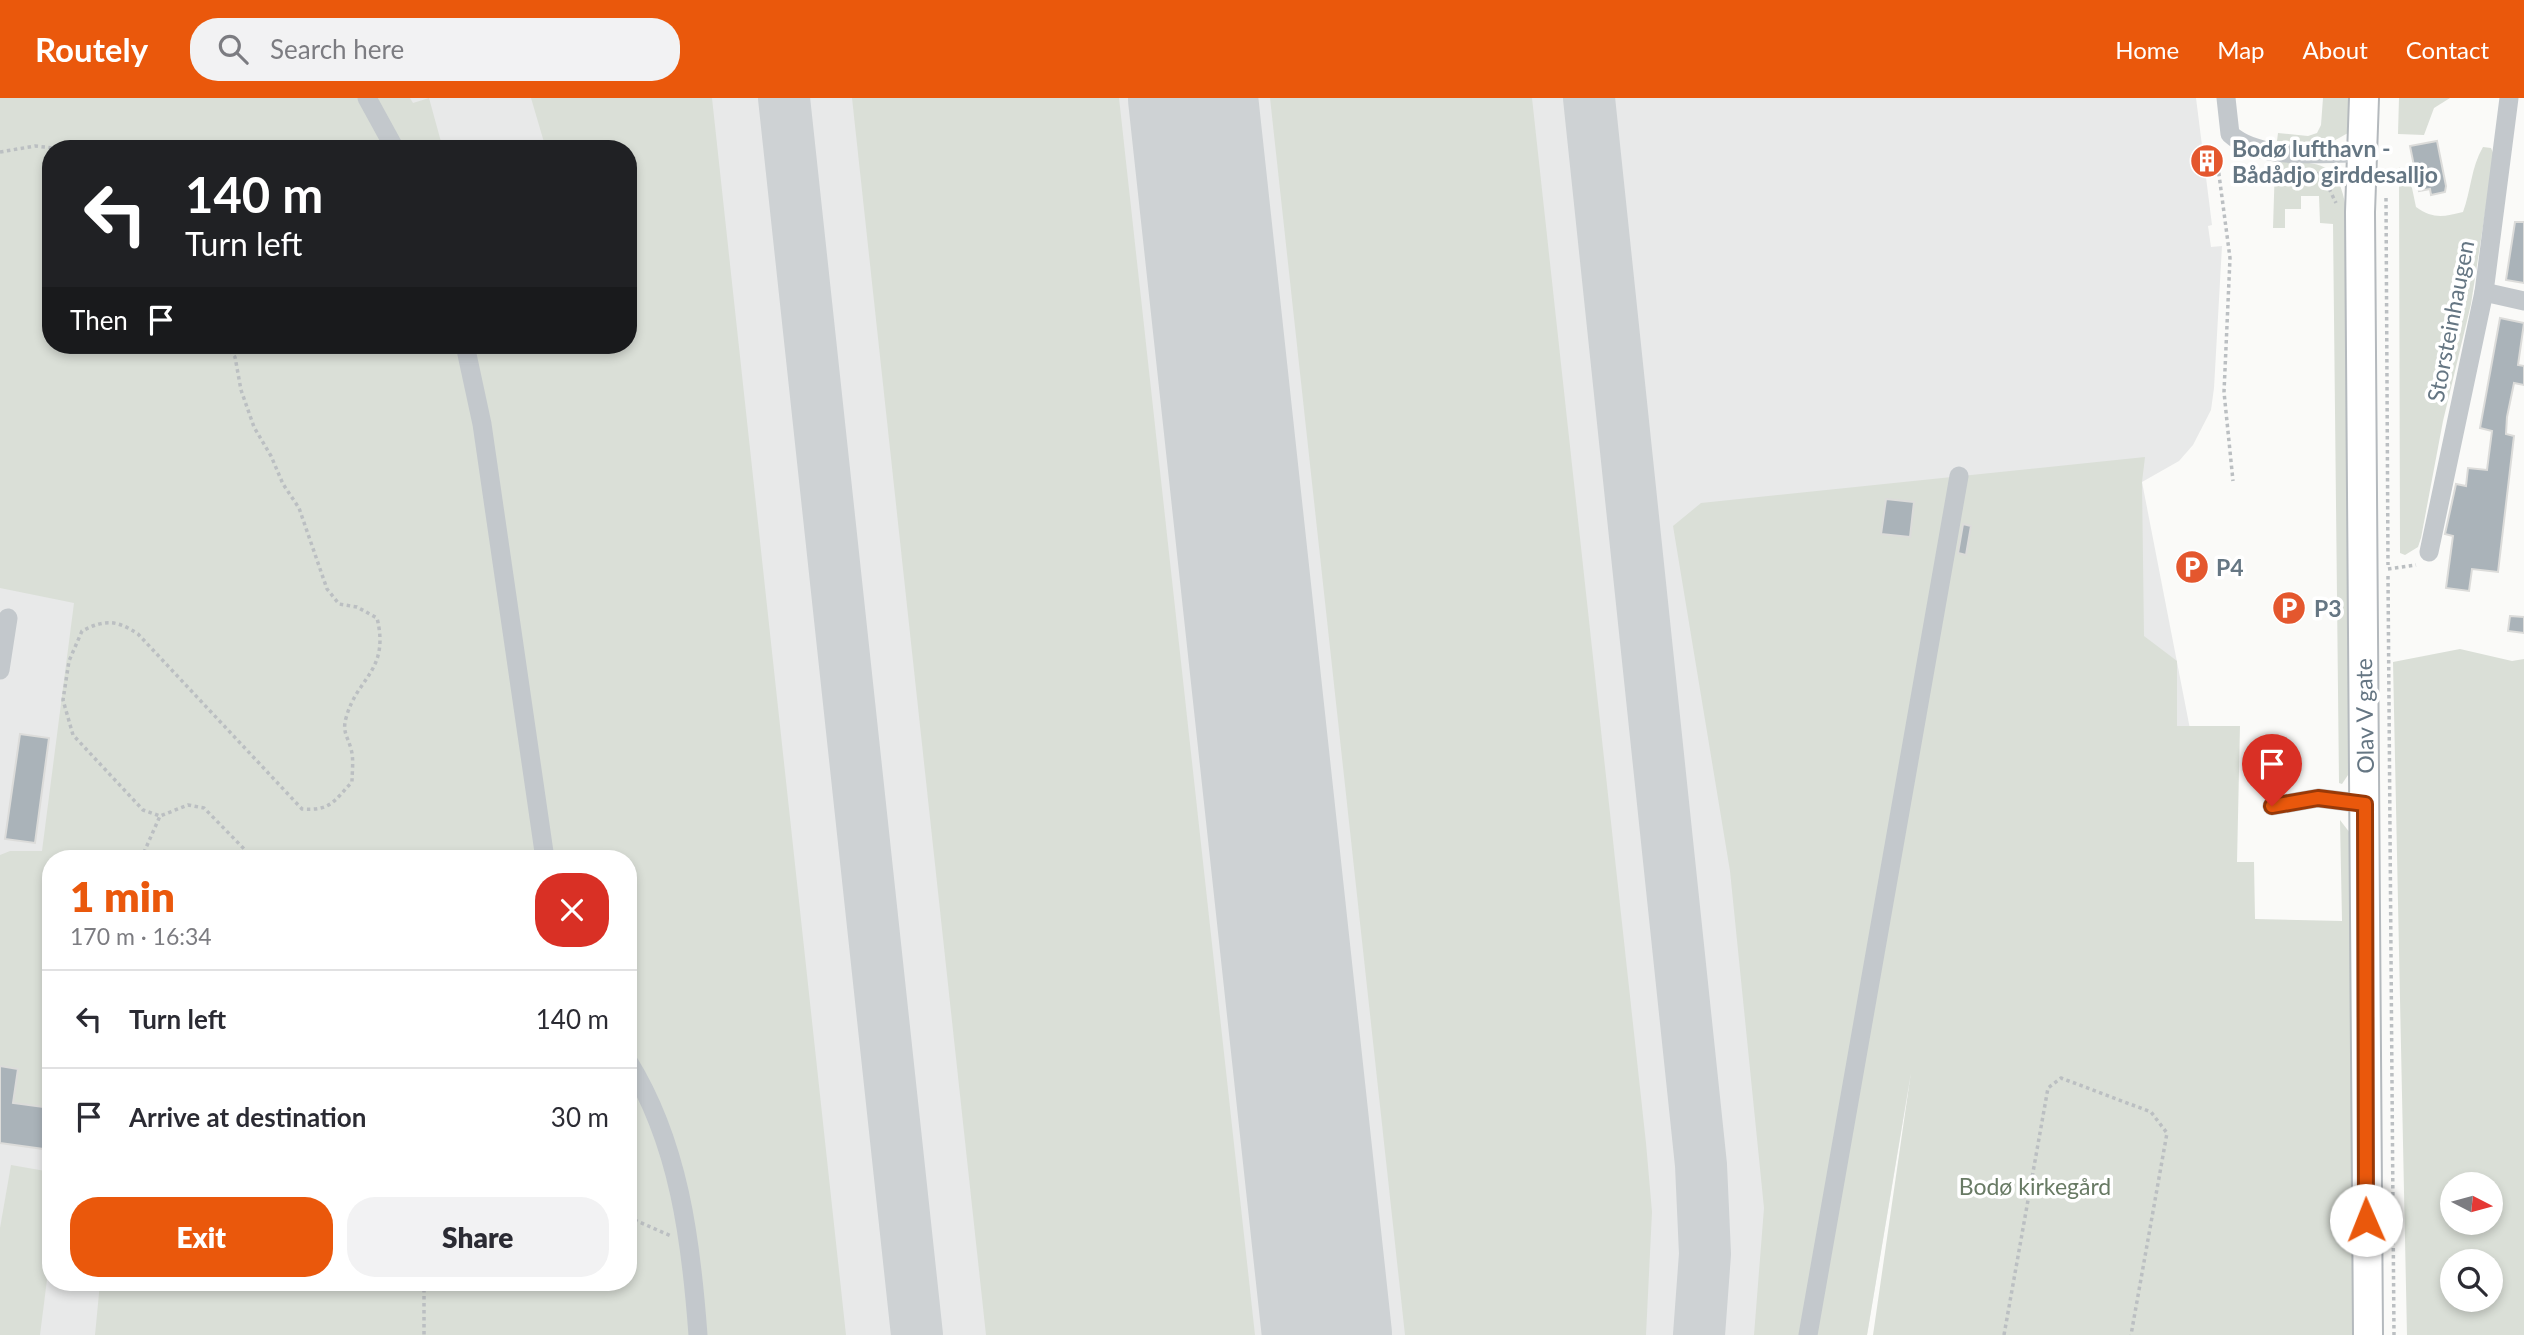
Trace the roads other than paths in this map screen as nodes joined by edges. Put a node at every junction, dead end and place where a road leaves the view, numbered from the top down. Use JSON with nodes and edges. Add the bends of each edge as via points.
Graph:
{"nodes":[{"id":1,"x":367,"y":98,"type":"edge"},
{"id":2,"x":2226,"y":98,"type":"edge"},
{"id":3,"x":2364,"y":98,"type":"edge"},
{"id":4,"x":2509,"y":98,"type":"edge"},
{"id":5,"x":389,"y":140,"type":"edge"},
{"id":6,"x":2361,"y":153,"type":"junction"},
{"id":7,"x":2484,"y":292,"type":"junction"},
{"id":8,"x":2524,"y":301,"type":"edge"},
{"id":9,"x":467,"y":354,"type":"edge"},
{"id":10,"x":1959,"y":476,"type":"dead end"},
{"id":11,"x":2429,"y":552,"type":"road end"},
{"id":12,"x":8,"y":618,"type":"dead end"},
{"id":13,"x":0,"y":670,"type":"edge"},
{"id":14,"x":544,"y":850,"type":"edge"},
{"id":15,"x":637,"y":1075,"type":"edge"},
{"id":16,"x":698,"y":1335,"type":"edge"},
{"id":17,"x":1808,"y":1335,"type":"edge"},
{"id":18,"x":2368,"y":1335,"type":"edge"}],
"edges":[{"from":1,"to":5,"type":"street"},
{"from":2,"to":6,"type":"street","via":[[2231,134],[2248,145],[2287,152]]},
{"from":3,"to":6,"type":"highway","name":"Olav V gate"},
{"from":4,"to":7,"type":"street","name":"Storsteinhaugen"},
{"from":6,"to":18,"type":"highway","name":"Olav V gate"},
{"from":7,"to":8,"type":"street"},
{"from":7,"to":11,"type":"street","name":"Storsteinhaugen"},
{"from":9,"to":14,"type":"street","via":[[482,424]]},
{"from":10,"to":17,"type":"street"},
{"from":12,"to":13,"type":"street"},
{"from":15,"to":16,"type":"street","via":[[676,1174]]}]}
